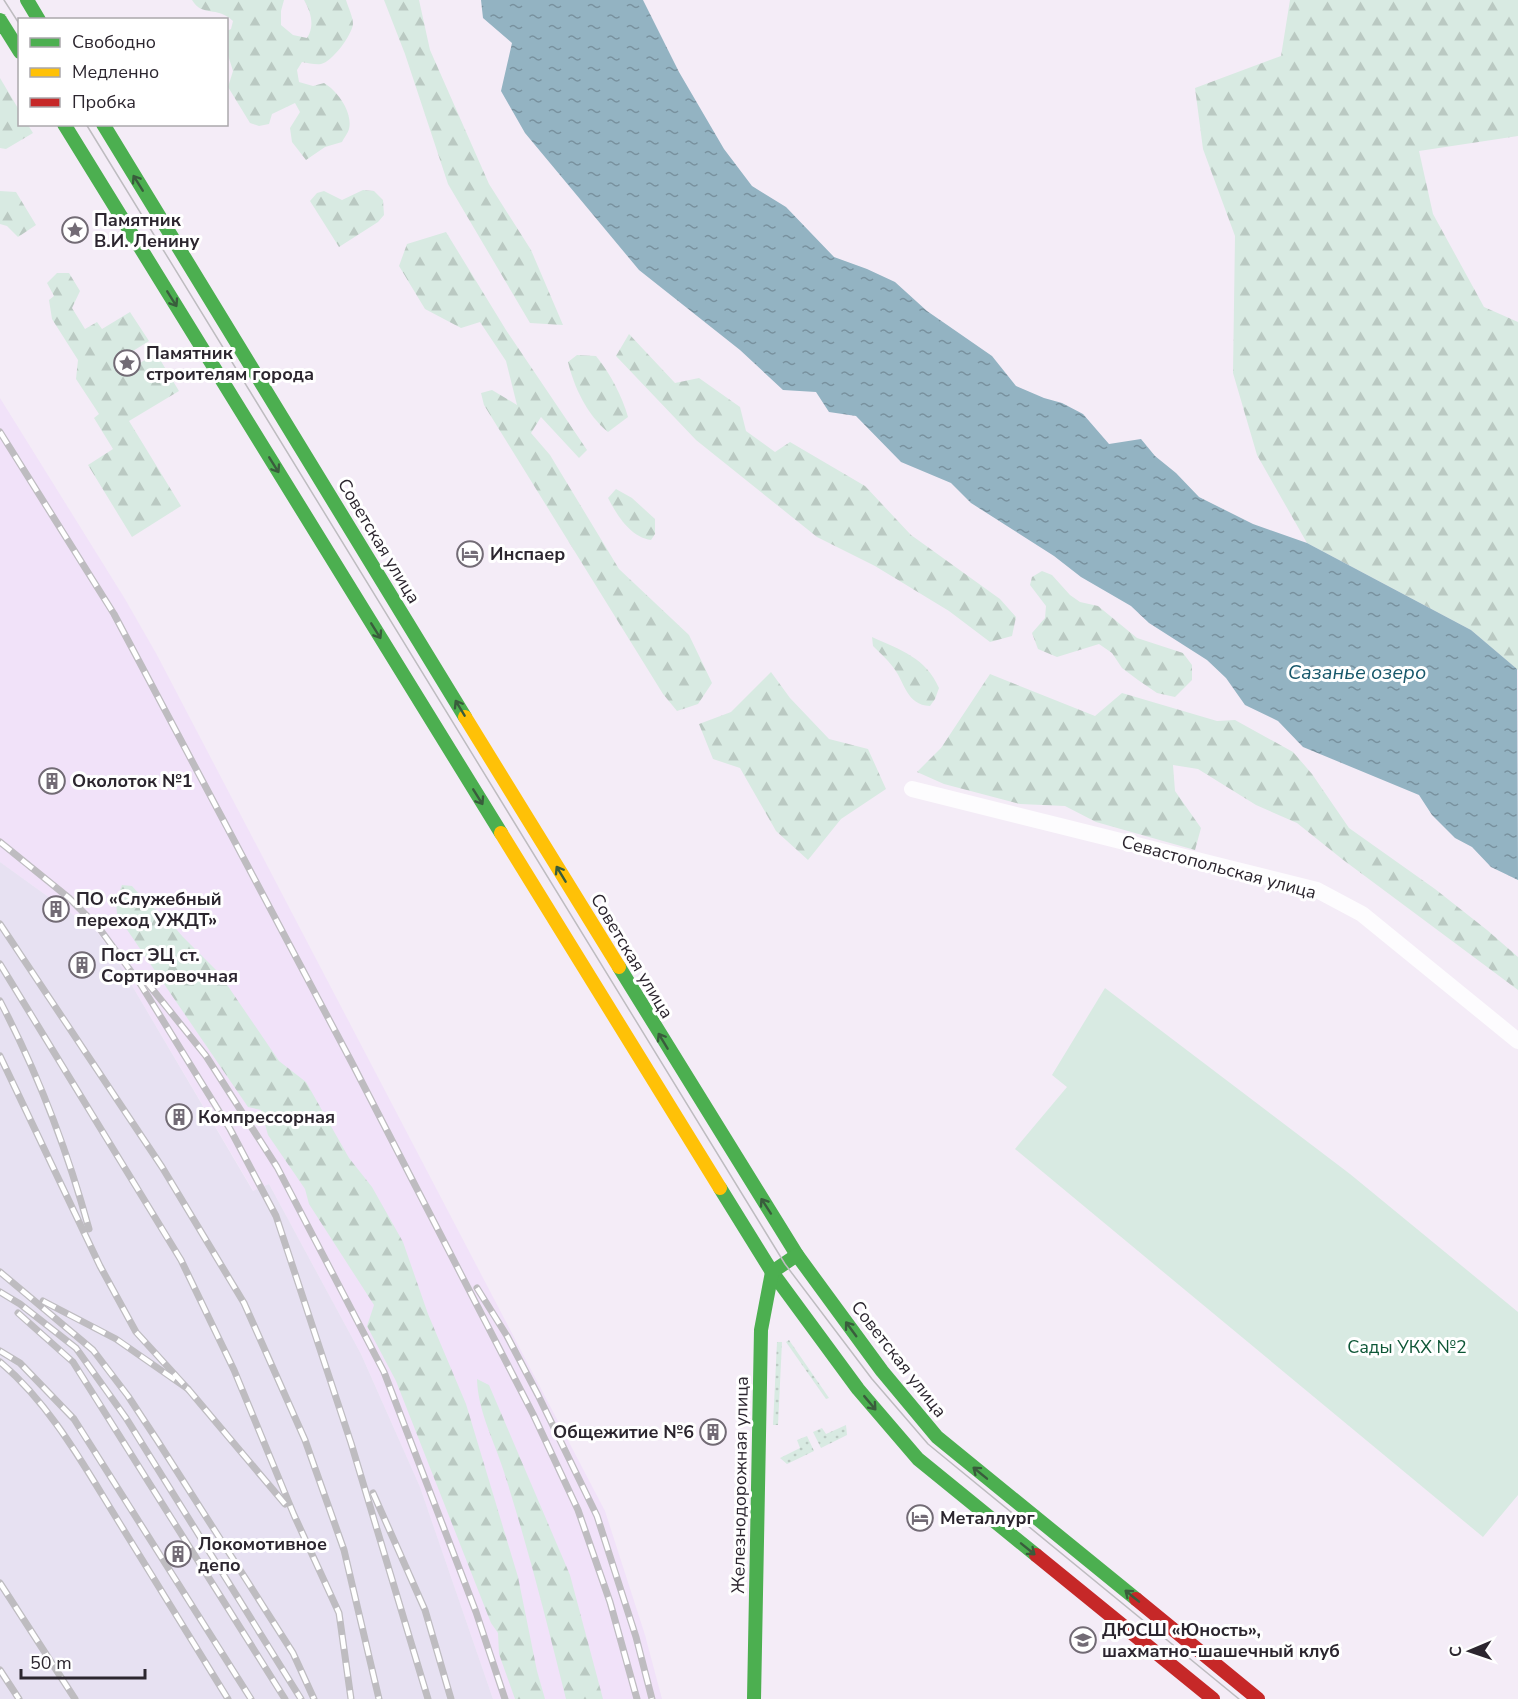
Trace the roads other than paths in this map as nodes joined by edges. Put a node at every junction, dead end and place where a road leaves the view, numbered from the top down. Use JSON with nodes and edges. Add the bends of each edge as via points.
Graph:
{"nodes":[{"id":1,"x":27,"y":0,"type":"edge"},
{"id":2,"x":38,"y":18,"type":"edge"},
{"id":3,"x":0,"y":20,"type":"edge"},
{"id":4,"x":18,"y":49,"type":"edge"},
{"id":5,"x":65,"y":126,"type":"edge"},
{"id":6,"x":104,"y":126,"type":"edge"},
{"id":7,"x":912,"y":789,"type":"dead end"},
{"id":8,"x":1518,"y":1041,"type":"edge"},
{"id":9,"x":797,"y":1256,"type":"junction"},
{"id":10,"x":772,"y":1272,"type":"junction"},
{"id":11,"x":754,"y":1699,"type":"edge"},
{"id":12,"x":1213,"y":1699,"type":"edge"},
{"id":13,"x":1258,"y":1699,"type":"edge"}],
"edges":[{"from":1,"to":2,"type":"main road"},
{"from":3,"to":4,"type":"main road"},
{"from":5,"to":10,"type":"main road","one_way":true},
{"from":9,"to":6,"type":"main road","name":"Советская улица","one_way":true},
{"from":7,"to":8,"type":"street","name":"Севастопольская улица","via":[[1317,890],[1362,914]]},
{"from":9,"to":10,"type":"main road"},
{"from":13,"to":9,"type":"main road","name":"Советская улица","one_way":true,"via":[[936,1437]]},
{"from":10,"to":11,"type":"main road","name":"Железнодорожная улица","via":[[761,1339]]},
{"from":10,"to":12,"type":"main road","one_way":true,"via":[[858,1389],[918,1459]]}]}
